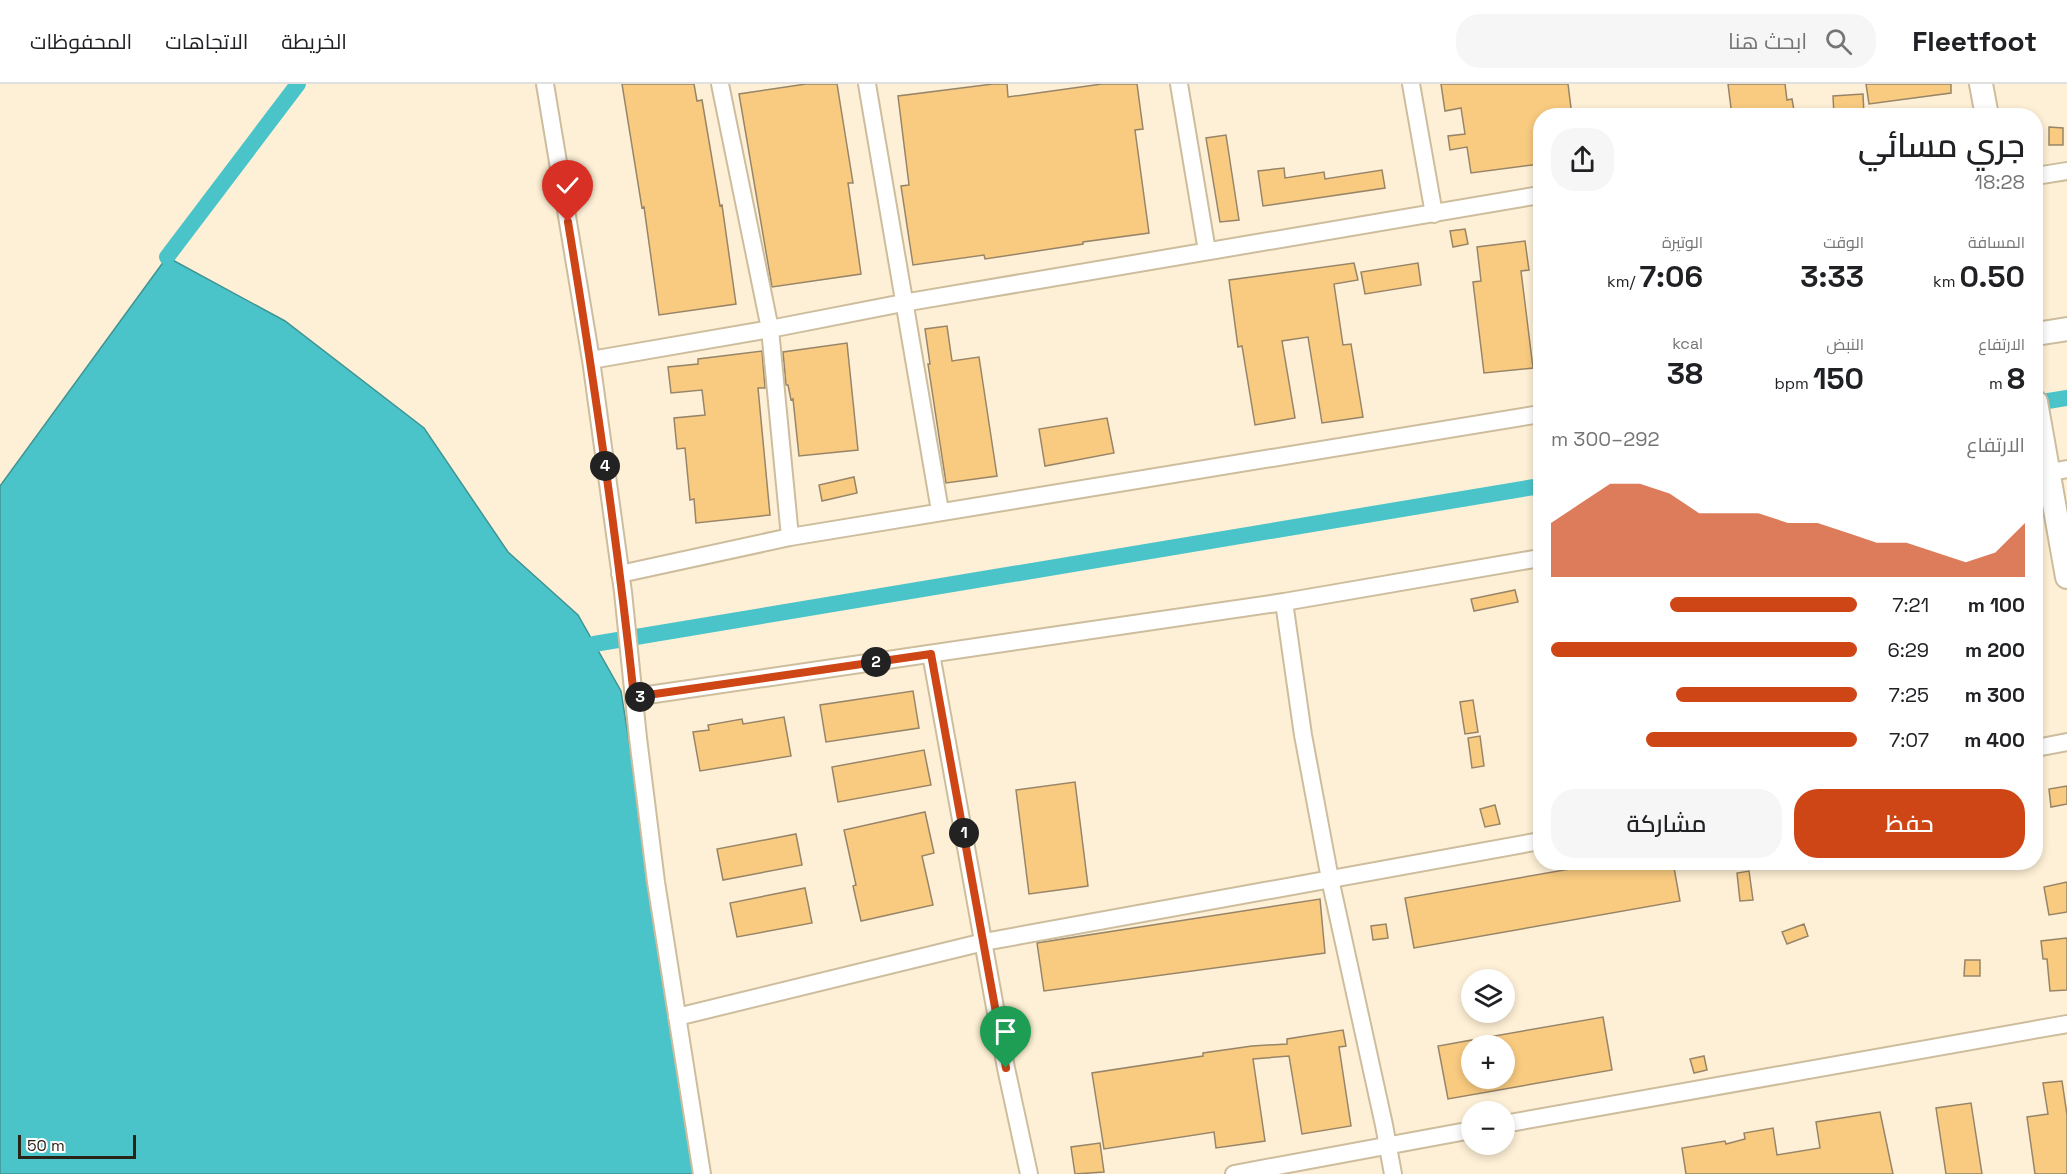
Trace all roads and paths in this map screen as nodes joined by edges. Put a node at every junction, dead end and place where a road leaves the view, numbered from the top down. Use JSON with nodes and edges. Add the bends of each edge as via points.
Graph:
{"nodes":[{"id":1,"x":545,"y":84,"type":"edge"},
{"id":2,"x":720,"y":84,"type":"edge"},
{"id":3,"x":867,"y":84,"type":"edge"},
{"id":4,"x":1179,"y":84,"type":"edge"},
{"id":5,"x":1411,"y":84,"type":"edge"},
{"id":6,"x":1981,"y":84,"type":"edge"},
{"id":7,"x":1986,"y":108,"type":"edge"},
{"id":8,"x":2067,"y":171,"type":"edge"},
{"id":9,"x":2043,"y":175,"type":"edge"},
{"id":10,"x":1533,"y":196,"type":"edge"},
{"id":11,"x":1434,"y":214,"type":"junction"},
{"id":12,"x":1207,"y":252,"type":"junction"},
{"id":13,"x":903,"y":303,"type":"junction"},
{"id":14,"x":770,"y":329,"type":"junction"},
{"id":15,"x":2067,"y":329,"type":"edge"},
{"id":16,"x":2043,"y":333,"type":"edge"},
{"id":17,"x":591,"y":360,"type":"junction"},
{"id":18,"x":1533,"y":415,"type":"edge"},
{"id":19,"x":2043,"y":441,"type":"edge"},
{"id":20,"x":2050,"y":472,"type":"edge"},
{"id":21,"x":939,"y":511,"type":"junction"},
{"id":22,"x":790,"y":537,"type":"junction"},
{"id":23,"x":1533,"y":559,"type":"edge"},
{"id":24,"x":620,"y":574,"type":"junction"},
{"id":25,"x":2067,"y":578,"type":"edge"},
{"id":26,"x":1284,"y":602,"type":"junction"},
{"id":27,"x":931,"y":654,"type":"junction"},
{"id":28,"x":634,"y":697,"type":"junction"},
{"id":29,"x":2067,"y":742,"type":"edge"},
{"id":30,"x":2043,"y":747,"type":"edge"},
{"id":31,"x":1533,"y":842,"type":"edge"},
{"id":32,"x":1330,"y":879,"type":"junction"},
{"id":33,"x":984,"y":942,"type":"junction"},
{"id":34,"x":677,"y":1017,"type":"junction"},
{"id":35,"x":2067,"y":1024,"type":"edge"},
{"id":36,"x":1515,"y":1122,"type":"edge"},
{"id":37,"x":1461,"y":1132,"type":"edge"},
{"id":38,"x":1389,"y":1145,"type":"junction"},
{"id":39,"x":702,"y":1174,"type":"edge"},
{"id":40,"x":1029,"y":1174,"type":"edge"},
{"id":41,"x":1234,"y":1174,"type":"edge"},
{"id":42,"x":1393,"y":1174,"type":"edge"}],
"edges":[{"from":1,"to":17,"type":"street"},
{"from":2,"to":14,"type":"street"},
{"from":3,"to":13,"type":"street"},
{"from":4,"to":12,"type":"street"},
{"from":5,"to":11,"type":"street"},
{"from":6,"to":7,"type":"street"},
{"from":8,"to":9,"type":"street"},
{"from":10,"to":11,"type":"street"},
{"from":11,"to":12,"type":"street"},
{"from":12,"to":13,"type":"street"},
{"from":13,"to":14,"type":"street"},
{"from":13,"to":21,"type":"street"},
{"from":14,"to":17,"type":"street"},
{"from":14,"to":22,"type":"street"},
{"from":15,"to":16,"type":"street"},
{"from":17,"to":24,"type":"street"},
{"from":18,"to":21,"type":"street"},
{"from":19,"to":20,"type":"street"},
{"from":20,"to":25,"type":"street"},
{"from":21,"to":22,"type":"street"},
{"from":22,"to":24,"type":"street"},
{"from":23,"to":26,"type":"street"},
{"from":24,"to":28,"type":"street"},
{"from":26,"to":27,"type":"street"},
{"from":26,"to":32,"type":"street","via":[[1299,717]]},
{"from":27,"to":28,"type":"street"},
{"from":27,"to":33,"type":"street"},
{"from":28,"to":34,"type":"street"},
{"from":29,"to":30,"type":"street"},
{"from":31,"to":32,"type":"street"},
{"from":32,"to":33,"type":"street"},
{"from":32,"to":38,"type":"street"},
{"from":33,"to":34,"type":"street"},
{"from":33,"to":40,"type":"street"},
{"from":34,"to":39,"type":"street"},
{"from":35,"to":36,"type":"street"},
{"from":37,"to":38,"type":"street"},
{"from":38,"to":41,"type":"street"},
{"from":38,"to":42,"type":"street"}]}
